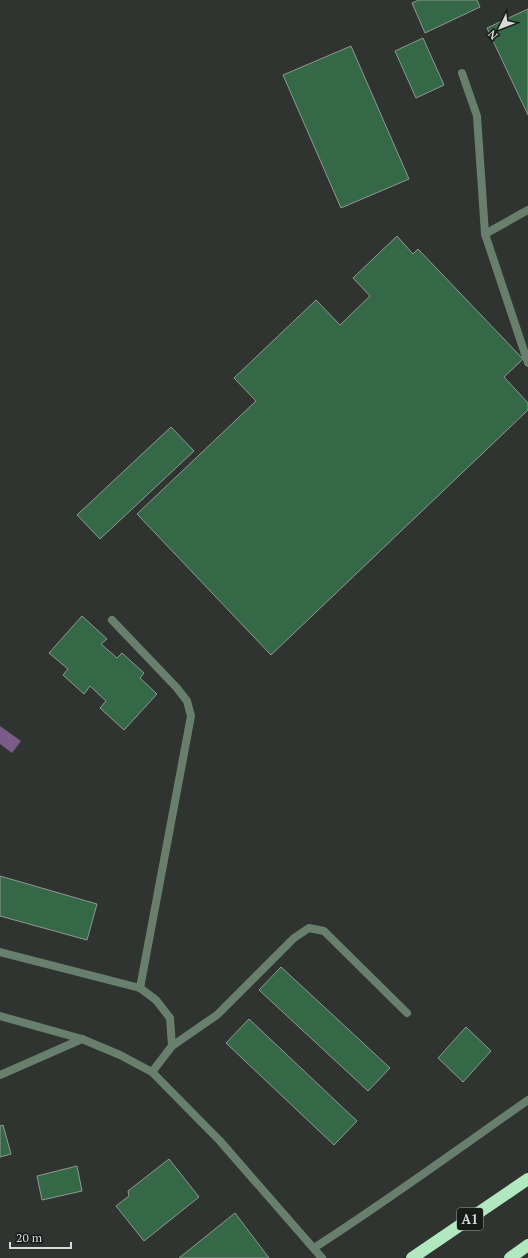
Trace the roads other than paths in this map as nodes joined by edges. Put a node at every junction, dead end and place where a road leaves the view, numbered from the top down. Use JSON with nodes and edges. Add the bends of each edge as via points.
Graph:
{"nodes":[{"id":1,"x":462,"y":73,"type":"dead end"},
{"id":2,"x":528,"y":210,"type":"edge"},
{"id":3,"x":485,"y":234,"type":"junction"},
{"id":4,"x":528,"y":363,"type":"edge"},
{"id":5,"x":112,"y":620,"type":"dead end"},
{"id":6,"x":0,"y":952,"type":"edge"},
{"id":7,"x":140,"y":988,"type":"junction"},
{"id":8,"x":407,"y":1013,"type":"dead end"},
{"id":9,"x":0,"y":1016,"type":"edge"},
{"id":10,"x":82,"y":1039,"type":"junction"},
{"id":11,"x":172,"y":1046,"type":"junction"},
{"id":12,"x":152,"y":1072,"type":"junction"},
{"id":13,"x":0,"y":1075,"type":"edge"},
{"id":14,"x":528,"y":1100,"type":"edge"},
{"id":15,"x":528,"y":1179,"type":"edge"},
{"id":16,"x":528,"y":1244,"type":"edge"},
{"id":17,"x":314,"y":1248,"type":"junction"},
{"id":18,"x":322,"y":1258,"type":"edge"},
{"id":19,"x":412,"y":1258,"type":"edge"},
{"id":20,"x":510,"y":1258,"type":"edge"}],
"edges":[{"from":1,"to":3,"type":"street","via":[[477,116]]},
{"from":2,"to":3,"type":"street"},
{"from":3,"to":4,"type":"street"},
{"from":5,"to":7,"type":"street","via":[[188,701],[191,716]]},
{"from":6,"to":7,"type":"street"},
{"from":7,"to":11,"type":"street","via":[[156,1000],[170,1018]]},
{"from":8,"to":11,"type":"street","via":[[324,931],[309,928],[294,938],[217,1015]]},
{"from":9,"to":10,"type":"street"},
{"from":10,"to":12,"type":"street"},
{"from":10,"to":13,"type":"street"},
{"from":11,"to":12,"type":"street"},
{"from":12,"to":17,"type":"street","via":[[220,1140]]},
{"from":14,"to":17,"type":"street","via":[[370,1212]]},
{"from":15,"to":19,"type":"highway","number":"A1"},
{"from":16,"to":20,"type":"highway"},
{"from":17,"to":18,"type":"street"}]}
